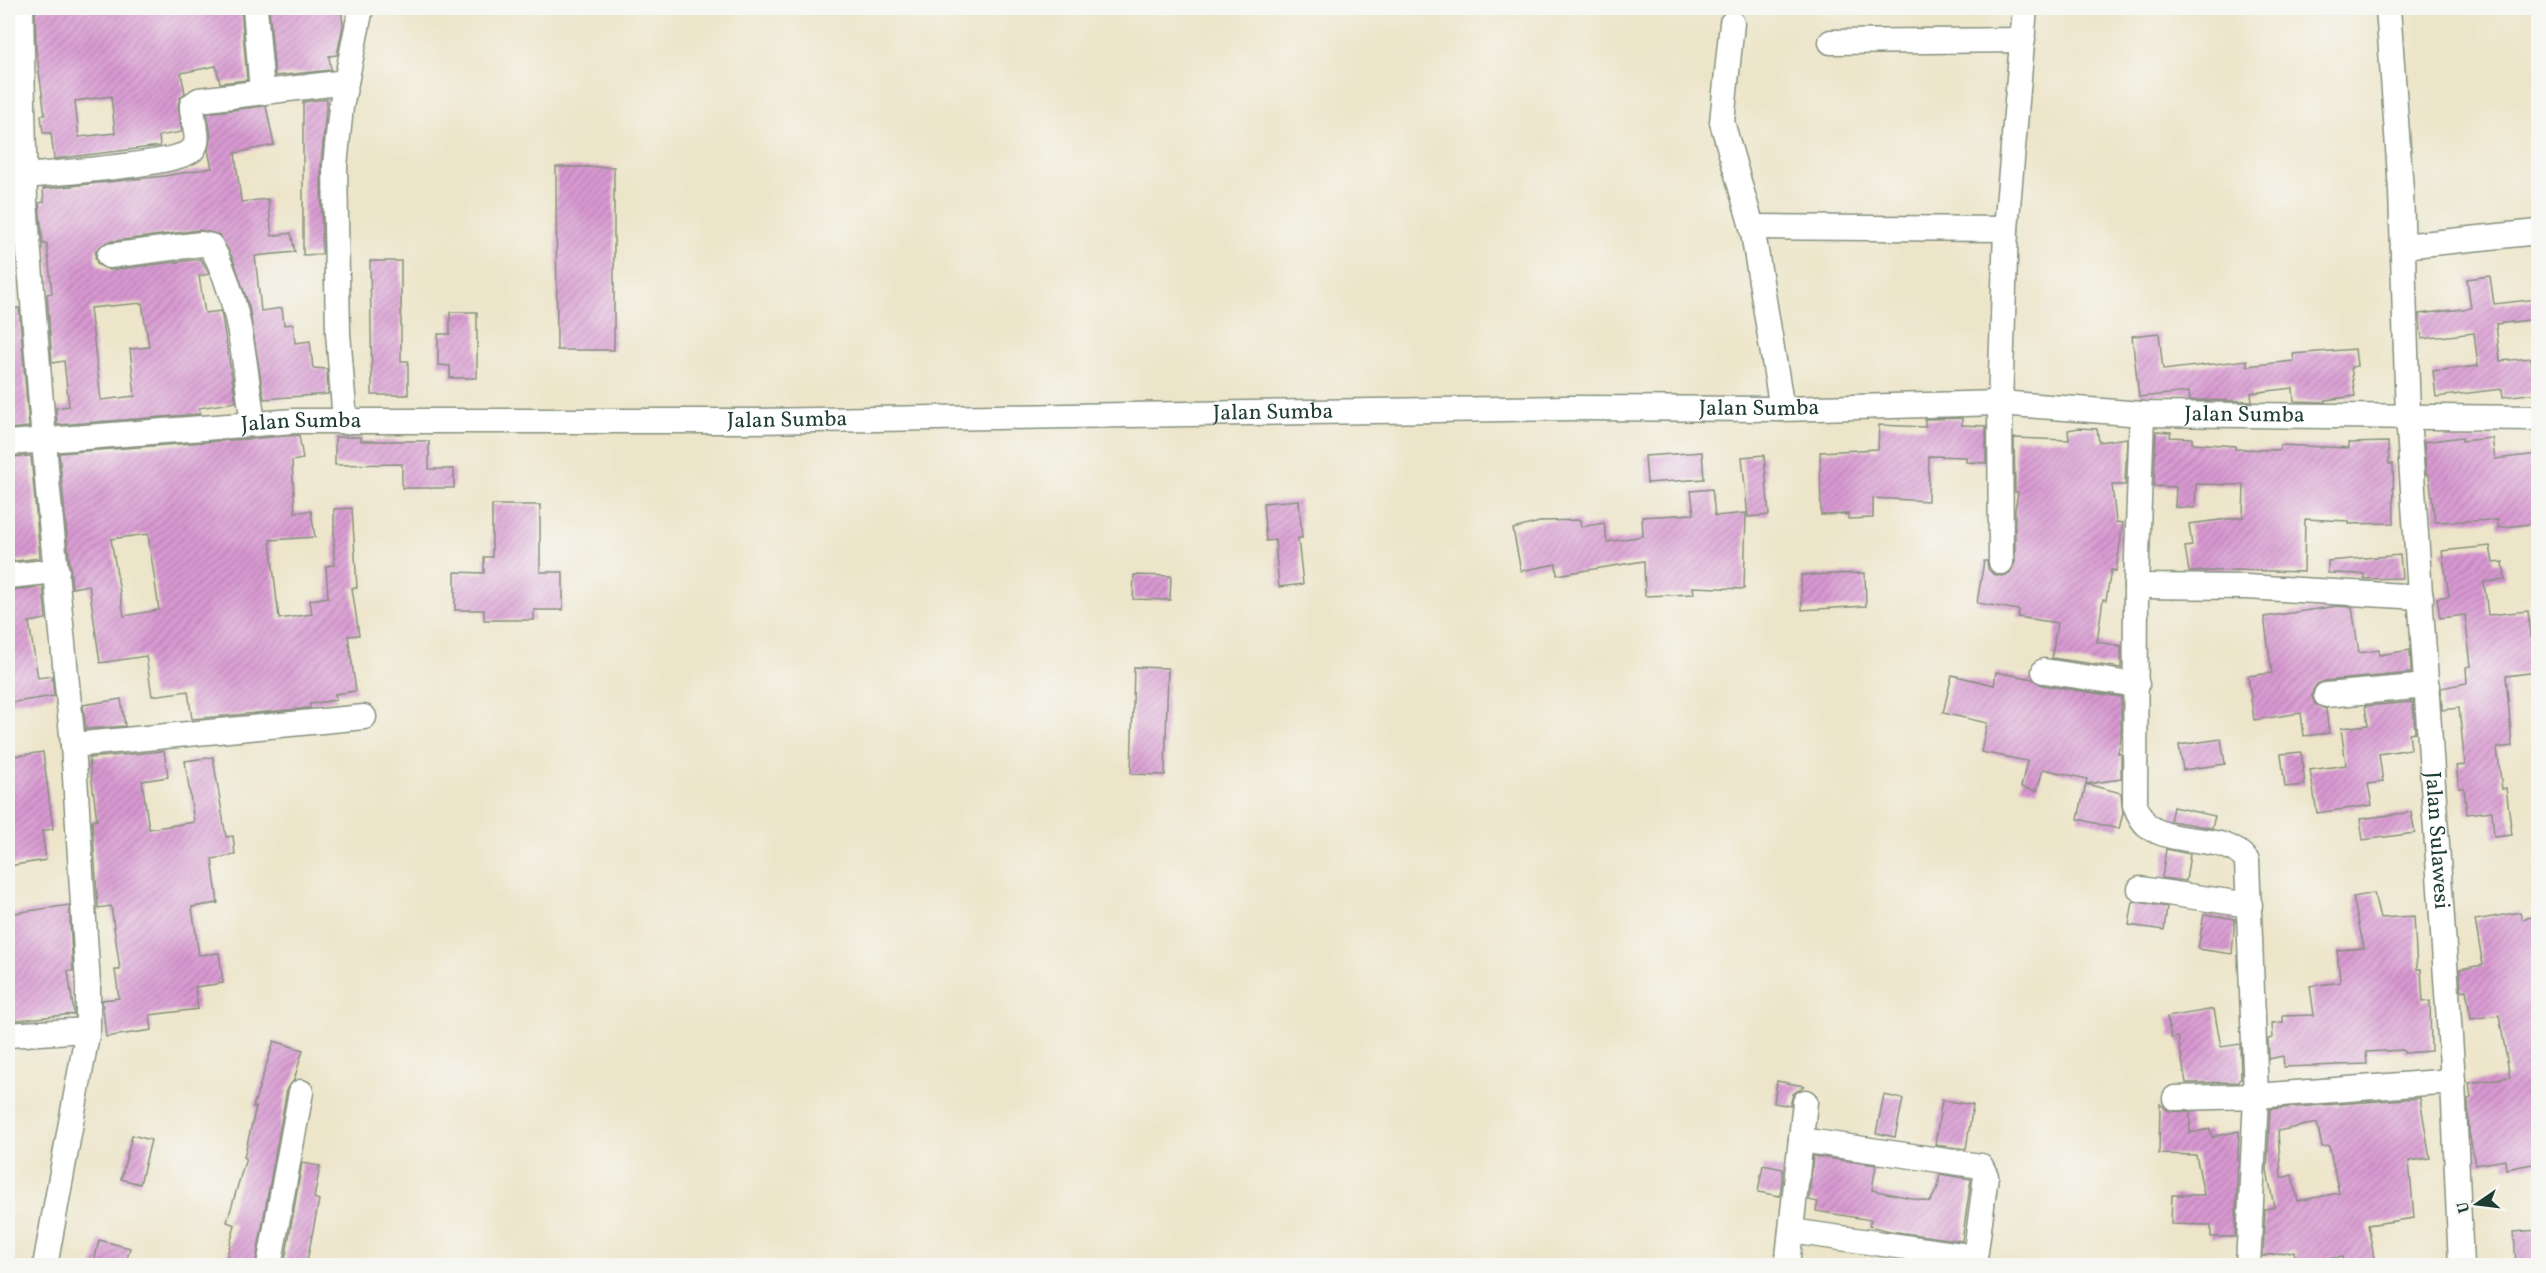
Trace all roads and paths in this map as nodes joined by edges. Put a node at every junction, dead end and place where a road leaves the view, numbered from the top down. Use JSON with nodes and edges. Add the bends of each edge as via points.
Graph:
{"nodes":[{"id":1,"x":21,"y":8,"type":"edge"},
{"id":2,"x":255,"y":8,"type":"edge"},
{"id":3,"x":361,"y":8,"type":"edge"},
{"id":4,"x":2025,"y":8,"type":"edge"},
{"id":5,"x":2388,"y":8,"type":"edge"},
{"id":6,"x":1732,"y":23,"type":"dead end"},
{"id":7,"x":2023,"y":40,"type":"junction"},
{"id":8,"x":1831,"y":42,"type":"dead end"},
{"id":9,"x":346,"y":82,"type":"junction"},
{"id":10,"x":262,"y":91,"type":"junction"},
{"id":11,"x":25,"y":176,"type":"junction"},
{"id":12,"x":16,"y":203,"type":"edge"},
{"id":13,"x":1752,"y":227,"type":"junction"},
{"id":14,"x":2006,"y":229,"type":"junction"},
{"id":15,"x":2538,"y":232,"type":"edge"},
{"id":16,"x":2403,"y":246,"type":"junction"},
{"id":17,"x":109,"y":256,"type":"dead end"},
{"id":18,"x":2000,"y":403,"type":"junction"},
{"id":19,"x":1782,"y":410,"type":"junction"},
{"id":20,"x":2142,"y":414,"type":"junction"},
{"id":21,"x":2408,"y":416,"type":"junction"},
{"id":22,"x":2538,"y":418,"type":"edge"},
{"id":23,"x":345,"y":422,"type":"junction"},
{"id":24,"x":253,"y":423,"type":"junction"},
{"id":25,"x":44,"y":439,"type":"junction"},
{"id":26,"x":8,"y":443,"type":"edge"},
{"id":27,"x":2001,"y":562,"type":"dead end"},
{"id":28,"x":57,"y":572,"type":"junction"},
{"id":29,"x":8,"y":576,"type":"edge"},
{"id":30,"x":2136,"y":586,"type":"junction"},
{"id":31,"x":2421,"y":597,"type":"junction"},
{"id":32,"x":2044,"y":671,"type":"dead end"},
{"id":33,"x":2137,"y":685,"type":"junction"},
{"id":34,"x":2427,"y":686,"type":"junction"},
{"id":35,"x":2326,"y":695,"type":"dead end"},
{"id":36,"x":364,"y":717,"type":"dead end"},
{"id":37,"x":73,"y":745,"type":"junction"},
{"id":38,"x":2140,"y":889,"type":"dead end"},
{"id":39,"x":2250,"y":904,"type":"junction"},
{"id":40,"x":87,"y":1030,"type":"junction"},
{"id":41,"x":8,"y":1035,"type":"edge"},
{"id":42,"x":2453,"y":1081,"type":"junction"},
{"id":43,"x":301,"y":1092,"type":"dead end"},
{"id":44,"x":2256,"y":1096,"type":"junction"},
{"id":45,"x":2175,"y":1098,"type":"dead end"},
{"id":46,"x":1805,"y":1102,"type":"dead end"},
{"id":47,"x":1801,"y":1140,"type":"junction"},
{"id":48,"x":1791,"y":1230,"type":"junction"},
{"id":49,"x":1974,"y":1261,"type":"edge"},
{"id":50,"x":45,"y":1266,"type":"edge"},
{"id":51,"x":268,"y":1266,"type":"edge"},
{"id":52,"x":1787,"y":1266,"type":"edge"},
{"id":53,"x":2248,"y":1266,"type":"edge"},
{"id":54,"x":2461,"y":1266,"type":"edge"}],
"edges":[{"from":1,"to":11,"type":"street"},
{"from":2,"to":10,"type":"street"},
{"from":3,"to":9,"type":"street"},
{"from":4,"to":7,"type":"street"},
{"from":5,"to":16,"type":"street","name":"Jalan Sulawesi"},
{"from":6,"to":13,"type":"street","via":[[1722,122]]},
{"from":7,"to":8,"type":"street"},
{"from":7,"to":14,"type":"street"},
{"from":9,"to":10,"type":"street"},
{"from":9,"to":23,"type":"street","via":[[335,166],[338,333]]},
{"from":10,"to":11,"type":"street","via":[[199,100],[192,105],[197,139],[185,155]]},
{"from":11,"to":12,"type":"street"},
{"from":12,"to":25,"type":"street"},
{"from":13,"to":14,"type":"street"},
{"from":13,"to":19,"type":"street"},
{"from":14,"to":18,"type":"street"},
{"from":15,"to":16,"type":"street"},
{"from":16,"to":21,"type":"street","name":"Jalan Sulawesi"},
{"from":17,"to":24,"type":"street","via":[[211,246],[233,299]]},
{"from":18,"to":19,"type":"street","name":"Jalan Sumba"},
{"from":18,"to":20,"type":"street","name":"Jalan Sumba"},
{"from":18,"to":27,"type":"street"},
{"from":19,"to":23,"type":"street","name":"Jalan Sumba","via":[[1569,408],[749,421]]},
{"from":20,"to":21,"type":"street","name":"Jalan Sumba"},
{"from":20,"to":30,"type":"street"},
{"from":21,"to":22,"type":"street","name":"Jalan Sumba"},
{"from":21,"to":31,"type":"street","name":"Jalan Sulawesi"},
{"from":23,"to":24,"type":"street","name":"Jalan Sumba"},
{"from":24,"to":25,"type":"street","name":"Jalan Sumba"},
{"from":25,"to":26,"type":"street","name":"Jalan Sumba"},
{"from":25,"to":28,"type":"street"},
{"from":28,"to":29,"type":"street"},
{"from":28,"to":37,"type":"street"},
{"from":30,"to":31,"type":"street","via":[[2246,587]]},
{"from":30,"to":33,"type":"street"},
{"from":31,"to":34,"type":"street","name":"Jalan Sulawesi"},
{"from":32,"to":33,"type":"street"},
{"from":33,"to":39,"type":"street","via":[[2135,805],[2141,818],[2148,826],[2172,836],[2235,848],[2247,861]]},
{"from":34,"to":35,"type":"street"},
{"from":34,"to":42,"type":"street","name":"Jalan Sulawesi"},
{"from":36,"to":37,"type":"street"},
{"from":37,"to":40,"type":"street","via":[[88,984]]},
{"from":38,"to":39,"type":"street"},
{"from":39,"to":44,"type":"street"},
{"from":40,"to":41,"type":"street"},
{"from":40,"to":50,"type":"street"},
{"from":42,"to":44,"type":"street"},
{"from":42,"to":54,"type":"street","name":"Jalan Sulawesi"},
{"from":43,"to":51,"type":"street"},
{"from":44,"to":45,"type":"street"},
{"from":44,"to":53,"type":"street"},
{"from":46,"to":47,"type":"street"},
{"from":47,"to":48,"type":"street"},
{"from":47,"to":49,"type":"street","via":[[1982,1166],[1986,1176]]},
{"from":48,"to":49,"type":"street"},
{"from":48,"to":52,"type":"street"}]}
